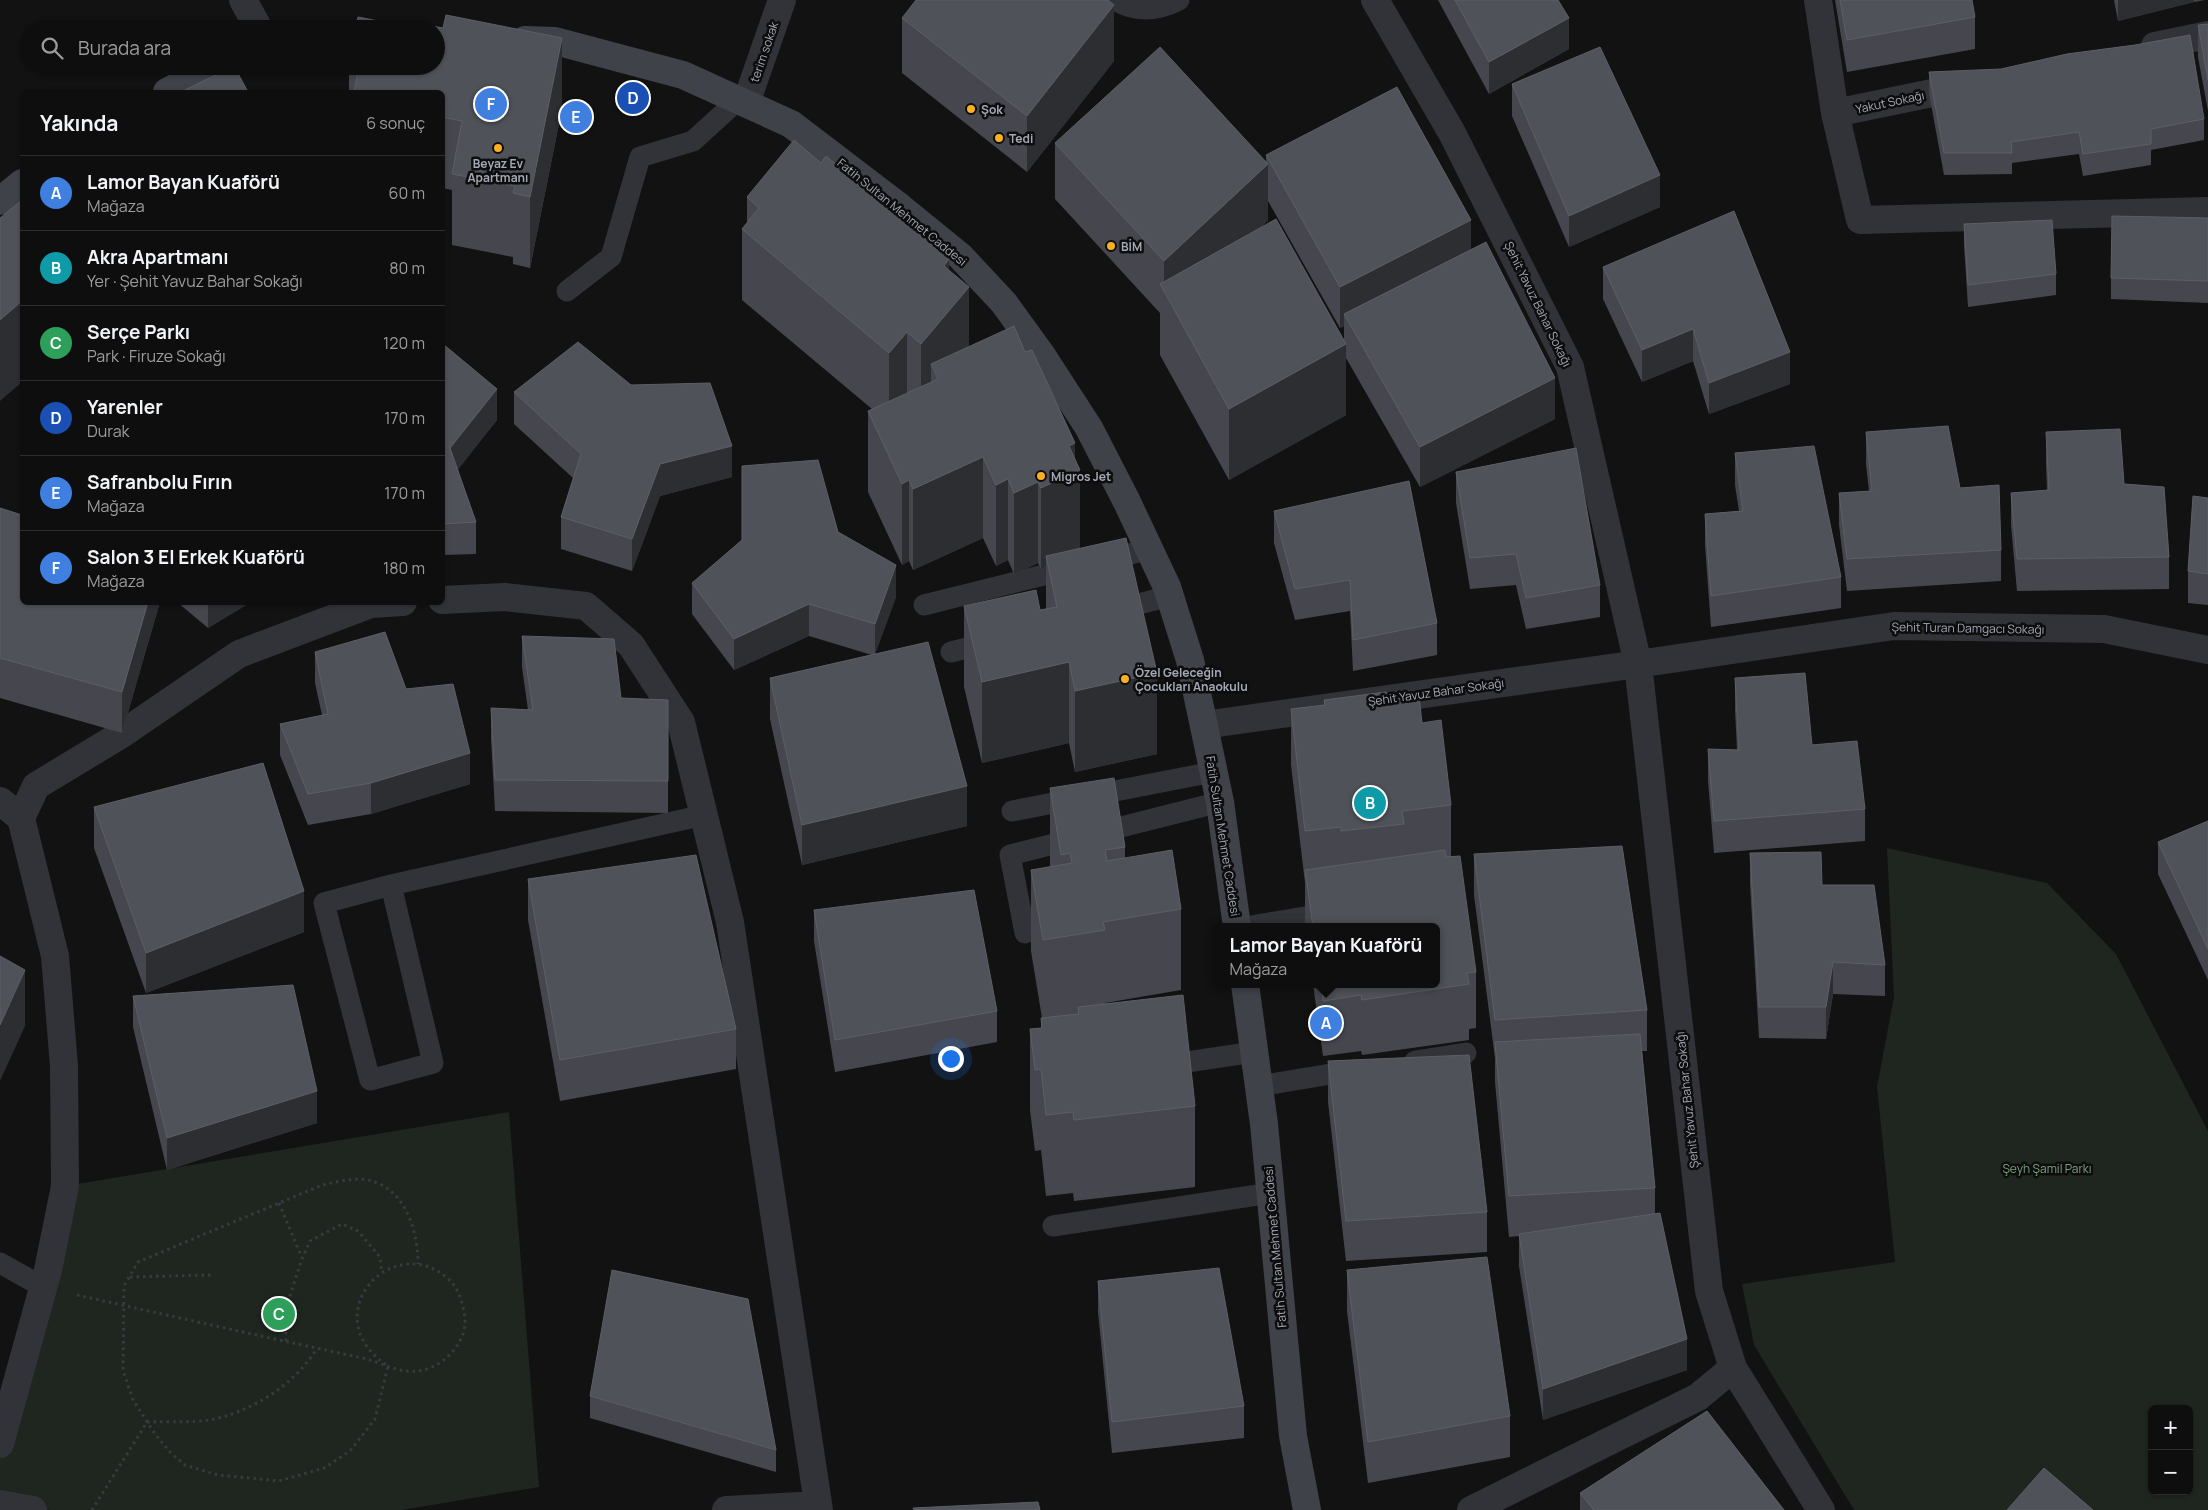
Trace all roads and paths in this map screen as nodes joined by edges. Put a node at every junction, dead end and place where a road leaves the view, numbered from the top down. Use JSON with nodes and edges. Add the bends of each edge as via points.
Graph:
{"nodes":[{"id":1,"x":243,"y":0,"type":"edge"},
{"id":2,"x":782,"y":0,"type":"edge"},
{"id":3,"x":1115,"y":0,"type":"edge"},
{"id":4,"x":1179,"y":0,"type":"edge"},
{"id":5,"x":1375,"y":0,"type":"edge"},
{"id":6,"x":1818,"y":0,"type":"edge"},
{"id":7,"x":254,"y":20,"type":"edge"},
{"id":8,"x":2208,"y":35,"type":"edge"},
{"id":9,"x":495,"y":38,"type":"edge"},
{"id":10,"x":2131,"y":51,"type":"edge"},
{"id":11,"x":199,"y":75,"type":"edge"},
{"id":12,"x":1987,"y":81,"type":"edge"},
{"id":13,"x":171,"y":90,"type":"edge"},
{"id":14,"x":742,"y":102,"type":"junction"},
{"id":15,"x":1835,"y":113,"type":"junction"},
{"id":16,"x":20,"y":185,"type":"edge"},
{"id":17,"x":0,"y":201,"type":"edge"},
{"id":18,"x":2208,"y":211,"type":"edge"},
{"id":19,"x":566,"y":291,"type":"dead end"},
{"id":20,"x":1150,"y":549,"type":"junction"},
{"id":21,"x":1170,"y":596,"type":"junction"},
{"id":22,"x":445,"y":600,"type":"edge"},
{"id":23,"x":368,"y":605,"type":"edge"},
{"id":24,"x":924,"y":605,"type":"dead end"},
{"id":25,"x":1093,"y":616,"type":"edge"},
{"id":26,"x":1008,"y":638,"type":"edge"},
{"id":27,"x":2208,"y":650,"type":"edge"},
{"id":28,"x":951,"y":652,"type":"dead end"},
{"id":29,"x":1638,"y":664,"type":"junction"},
{"id":30,"x":1204,"y":724,"type":"junction"},
{"id":31,"x":1213,"y":772,"type":"junction"},
{"id":32,"x":0,"y":801,"type":"edge"},
{"id":33,"x":1220,"y":802,"type":"junction"},
{"id":34,"x":1012,"y":811,"type":"dead end"},
{"id":35,"x":704,"y":816,"type":"junction"},
{"id":36,"x":20,"y":818,"type":"junction"},
{"id":37,"x":391,"y":885,"type":"junction"},
{"id":38,"x":1356,"y":909,"type":"edge"},
{"id":39,"x":1236,"y":923,"type":"edge"},
{"id":40,"x":1270,"y":923,"type":"edge"},
{"id":41,"x":1025,"y":933,"type":"dead end"},
{"id":42,"x":1246,"y":988,"type":"edge"},
{"id":43,"x":1254,"y":1052,"type":"junction"},
{"id":44,"x":1466,"y":1052,"type":"dead end"},
{"id":45,"x":1400,"y":1063,"type":"edge"},
{"id":46,"x":1371,"y":1068,"type":"edge"},
{"id":47,"x":1140,"y":1070,"type":"edge"},
{"id":48,"x":1259,"y":1086,"type":"junction"},
{"id":49,"x":1271,"y":1193,"type":"junction"},
{"id":50,"x":279,"y":1203,"type":"junction"},
{"id":51,"x":1053,"y":1226,"type":"dead end"},
{"id":52,"x":302,"y":1259,"type":"junction"},
{"id":53,"x":0,"y":1263,"type":"edge"},
{"id":54,"x":418,"y":1264,"type":"junction"},
{"id":55,"x":382,"y":1273,"type":"junction"},
{"id":56,"x":211,"y":1275,"type":"dead end"},
{"id":57,"x":129,"y":1277,"type":"junction"},
{"id":58,"x":43,"y":1287,"type":"junction"},
{"id":59,"x":124,"y":1305,"type":"junction"},
{"id":60,"x":286,"y":1341,"type":"junction"},
{"id":61,"x":318,"y":1348,"type":"junction"},
{"id":62,"x":388,"y":1366,"type":"junction"},
{"id":63,"x":1733,"y":1368,"type":"junction"},
{"id":64,"x":147,"y":1422,"type":"junction"},
{"id":65,"x":0,"y":1444,"type":"edge"},
{"id":66,"x":0,"y":1504,"type":"edge"},
{"id":67,"x":818,"y":1508,"type":"edge"},
{"id":68,"x":34,"y":1510,"type":"edge"},
{"id":69,"x":92,"y":1510,"type":"edge"},
{"id":70,"x":726,"y":1510,"type":"edge"},
{"id":71,"x":1307,"y":1510,"type":"edge"},
{"id":72,"x":1471,"y":1510,"type":"edge"},
{"id":73,"x":1820,"y":1510,"type":"edge"}],
"edges":[{"from":1,"to":7,"type":"street"},
{"from":2,"to":14,"type":"street","name":"terim sokak"},
{"from":3,"to":4,"type":"lane","via":[[1146,11]]},
{"from":5,"to":29,"type":"street","name":"Şehit Yavuz Bahar Sokağı","via":[[1452,133],[1570,367]]},
{"from":6,"to":15,"type":"street"},
{"from":8,"to":10,"type":"street"},
{"from":9,"to":14,"type":"street","name":"Fatih Sultan Mehmet Caddesi","via":[[554,41],[683,75]]},
{"from":11,"to":13,"type":"street"},
{"from":12,"to":15,"type":"street","name":"Yakut Sokağı"},
{"from":14,"to":19,"type":"lane","via":[[692,141],[640,157],[611,257]]},
{"from":14,"to":20,"type":"street","name":"Fatih Sultan Mehmet Caddesi","via":[[791,124],[901,208],[960,256],[1004,303],[1089,428]]},
{"from":15,"to":18,"type":"street","via":[[1860,220]]},
{"from":16,"to":17,"type":"street"},
{"from":20,"to":21,"type":"street","name":"Fatih Sultan Mehmet Caddesi"},
{"from":20,"to":24,"type":"lane"},
{"from":21,"to":25,"type":"lane"},
{"from":21,"to":30,"type":"street","name":"Fatih Sultan Mehmet Caddesi","via":[[1190,660]]},
{"from":22,"to":35,"type":"street","via":[[505,597],[586,606],[631,645],[682,722]]},
{"from":23,"to":36,"type":"street","via":[[239,654],[122,734],[36,786]]},
{"from":26,"to":28,"type":"lane"},
{"from":27,"to":29,"type":"street","name":"Şehit Turan Damgacı Sokağı","via":[[2104,630],[1894,626]]},
{"from":29,"to":30,"type":"street","name":"Şehit Yavuz Bahar Sokağı"},
{"from":29,"to":63,"type":"street","name":"Şehit Yavuz Bahar Sokağı","via":[[1709,1291]]},
{"from":30,"to":31,"type":"street","name":"Fatih Sultan Mehmet Caddesi"},
{"from":31,"to":33,"type":"street","name":"Fatih Sultan Mehmet Caddesi"},
{"from":31,"to":34,"type":"lane"},
{"from":32,"to":36,"type":"street"},
{"from":33,"to":39,"type":"street","name":"Fatih Sultan Mehmet Caddesi"},
{"from":33,"to":41,"type":"lane","via":[[1010,855]]},
{"from":35,"to":37,"type":"lane"},
{"from":35,"to":67,"type":"street","via":[[730,922]]},
{"from":36,"to":58,"type":"street","via":[[55,956],[64,1066],[65,1186]]},
{"from":37,"to":37,"type":"lane","via":[[433,1063],[370,1080],[324,904]]},
{"from":38,"to":40,"type":"lane"},
{"from":42,"to":43,"type":"street","name":"Fatih Sultan Mehmet Caddesi"},
{"from":43,"to":47,"type":"lane"},
{"from":43,"to":48,"type":"street","name":"Fatih Sultan Mehmet Caddesi"},
{"from":44,"to":45,"type":"lane"},
{"from":46,"to":48,"type":"lane"},
{"from":48,"to":49,"type":"street","name":"Fatih Sultan Mehmet Caddesi"},
{"from":49,"to":51,"type":"lane"},
{"from":49,"to":71,"type":"street","name":"Fatih Sultan Mehmet Caddesi","via":[[1293,1436]]},
{"from":50,"to":52,"type":"path"},
{"from":50,"to":54,"type":"path","via":[[322,1185],[347,1179],[369,1180],[388,1190],[401,1202],[413,1224]]},
{"from":50,"to":57,"type":"path","via":[[138,1262]]},
{"from":52,"to":55,"type":"path","via":[[310,1241],[342,1224],[358,1231],[380,1257]]},
{"from":52,"to":60,"type":"path","via":[[285,1310]]},
{"from":53,"to":58,"type":"lane"},
{"from":54,"to":55,"type":"path","via":[[400,1265]]},
{"from":54,"to":62,"type":"path","via":[[446,1276],[457,1289],[465,1322],[460,1339],[452,1353],[439,1364],[424,1370],[410,1372]]},
{"from":55,"to":62,"type":"path","via":[[365,1290],[358,1305],[357,1322],[368,1350]]},
{"from":56,"to":57,"type":"path"},
{"from":57,"to":59,"type":"path","via":[[124,1286]]},
{"from":58,"to":59,"type":"path"},
{"from":58,"to":65,"type":"street"},
{"from":59,"to":60,"type":"path"},
{"from":59,"to":64,"type":"path","via":[[123,1370],[133,1400]]},
{"from":60,"to":61,"type":"path"},
{"from":61,"to":62,"type":"path"},
{"from":61,"to":64,"type":"path","via":[[308,1364],[280,1387],[237,1412],[208,1420]]},
{"from":62,"to":64,"type":"path","via":[[376,1418],[350,1452],[324,1468],[278,1481],[218,1474],[186,1465],[170,1452]]},
{"from":63,"to":72,"type":"street","via":[[1698,1397]]},
{"from":63,"to":73,"type":"street","name":"Şehit Yavuz Bahar Sokağı"},
{"from":64,"to":69,"type":"path"},
{"from":66,"to":68,"type":"street"},
{"from":67,"to":70,"type":"street"}]}
